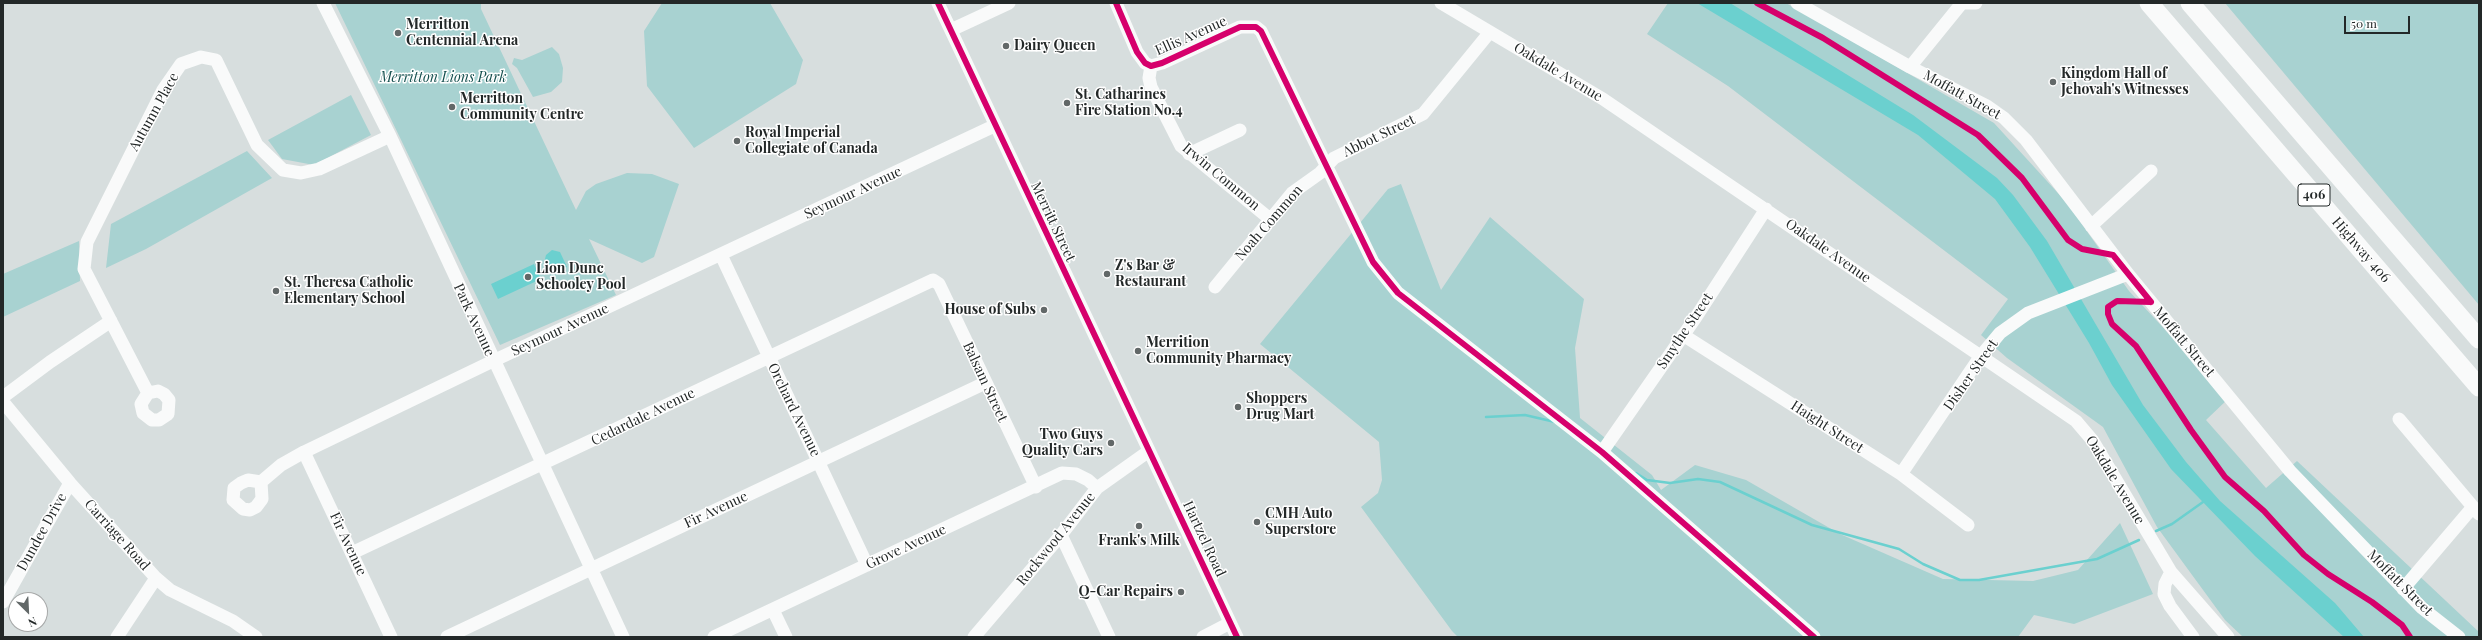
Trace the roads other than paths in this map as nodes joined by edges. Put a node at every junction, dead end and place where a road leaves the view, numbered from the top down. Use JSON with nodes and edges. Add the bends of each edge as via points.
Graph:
{"nodes":[{"id":1,"x":323,"y":3,"type":"edge"},
{"id":2,"x":938,"y":3,"type":"edge"},
{"id":3,"x":1008,"y":3,"type":"edge"},
{"id":4,"x":1116,"y":3,"type":"edge"},
{"id":5,"x":1441,"y":3,"type":"edge"},
{"id":6,"x":1797,"y":3,"type":"edge"},
{"id":7,"x":1962,"y":3,"type":"edge"},
{"id":8,"x":1966,"y":3,"type":"edge"},
{"id":9,"x":1976,"y":3,"type":"edge"},
{"id":10,"x":2149,"y":3,"type":"edge"},
{"id":11,"x":2190,"y":3,"type":"edge"},
{"id":12,"x":951,"y":30,"type":"junction"},
{"id":13,"x":1490,"y":32,"type":"junction"},
{"id":14,"x":1151,"y":66,"type":"junction"},
{"id":15,"x":1910,"y":67,"type":"junction"},
{"id":16,"x":994,"y":126,"type":"junction"},
{"id":17,"x":1240,"y":130,"type":"dead end"},
{"id":18,"x":390,"y":136,"type":"junction"},
{"id":19,"x":1189,"y":154,"type":"junction"},
{"id":20,"x":1327,"y":163,"type":"junction"},
{"id":21,"x":2151,"y":171,"type":"dead end"},
{"id":22,"x":1766,"y":209,"type":"junction"},
{"id":23,"x":1270,"y":219,"type":"junction"},
{"id":24,"x":2091,"y":226,"type":"junction"},
{"id":25,"x":721,"y":255,"type":"junction"},
{"id":26,"x":2128,"y":274,"type":"junction"},
{"id":27,"x":934,"y":280,"type":"joint"},
{"id":28,"x":1215,"y":287,"type":"dead end"},
{"id":29,"x":111,"y":321,"type":"junction"},
{"id":30,"x":1683,"y":335,"type":"junction"},
{"id":31,"x":2479,"y":339,"type":"edge"},
{"id":32,"x":769,"y":356,"type":"junction"},
{"id":33,"x":1980,"y":357,"type":"junction"},
{"id":34,"x":493,"y":361,"type":"junction"},
{"id":35,"x":985,"y":383,"type":"junction"},
{"id":36,"x":2479,"y":387,"type":"edge"},
{"id":37,"x":148,"y":393,"type":"dead end"},
{"id":38,"x":3,"y":397,"type":"edge"},
{"id":39,"x":3,"y":402,"type":"edge"},
{"id":40,"x":2399,"y":419,"type":"dead end"},
{"id":41,"x":1149,"y":451,"type":"junction"},
{"id":42,"x":304,"y":452,"type":"junction"},
{"id":43,"x":1602,"y":452,"type":"junction"},
{"id":44,"x":819,"y":461,"type":"junction"},
{"id":45,"x":543,"y":465,"type":"junction"},
{"id":46,"x":1901,"y":474,"type":"junction"},
{"id":47,"x":261,"y":482,"type":"dead end"},
{"id":48,"x":70,"y":483,"type":"junction"},
{"id":49,"x":1036,"y":486,"type":"junction"},
{"id":50,"x":1097,"y":488,"type":"junction"},
{"id":51,"x":2476,"y":511,"type":"edge"},
{"id":52,"x":1968,"y":525,"type":"dead end"},
{"id":53,"x":1061,"y":535,"type":"junction"},
{"id":54,"x":352,"y":553,"type":"junction"},
{"id":55,"x":867,"y":565,"type":"junction"},
{"id":56,"x":591,"y":569,"type":"junction"},
{"id":57,"x":2171,"y":572,"type":"junction"},
{"id":58,"x":156,"y":578,"type":"junction"},
{"id":59,"x":2404,"y":589,"type":"junction"},
{"id":60,"x":3,"y":602,"type":"edge"},
{"id":61,"x":773,"y":610,"type":"junction"},
{"id":62,"x":1230,"y":623,"type":"junction"},
{"id":63,"x":980,"y":634,"type":"edge"},
{"id":64,"x":2185,"y":634,"type":"edge"},
{"id":65,"x":116,"y":637,"type":"edge"},
{"id":66,"x":256,"y":637,"type":"edge"},
{"id":67,"x":391,"y":637,"type":"edge"},
{"id":68,"x":447,"y":637,"type":"edge"},
{"id":69,"x":623,"y":637,"type":"edge"},
{"id":70,"x":714,"y":637,"type":"edge"},
{"id":71,"x":786,"y":637,"type":"edge"},
{"id":72,"x":1109,"y":637,"type":"edge"},
{"id":73,"x":1203,"y":637,"type":"edge"},
{"id":74,"x":1237,"y":637,"type":"edge"},
{"id":75,"x":1814,"y":637,"type":"edge"},
{"id":76,"x":2228,"y":637,"type":"edge"},
{"id":77,"x":2459,"y":637,"type":"edge"}],
"edges":[{"from":1,"to":18,"type":"street","name":"Park Avenue"},
{"from":2,"to":12,"type":"street","name":"Merritt Street"},
{"from":3,"to":12,"type":"street"},
{"from":4,"to":14,"type":"street","name":"Ellis Avenue","via":[[1137,52],[1144,64]]},
{"from":5,"to":13,"type":"street","name":"Oakdale Avenue"},
{"from":6,"to":15,"type":"street","name":"Moffatt Street"},
{"from":7,"to":15,"type":"street"},
{"from":8,"to":9,"type":"street"},
{"from":10,"to":36,"type":"highway","name":"Highway 406","number":"406"},
{"from":11,"to":31,"type":"highway","number":"406"},
{"from":12,"to":16,"type":"street","name":"Merritt Street"},
{"from":13,"to":20,"type":"street","name":"Abbot Street","via":[[1422,114]]},
{"from":13,"to":22,"type":"street","name":"Oakdale Avenue","via":[[1604,99]]},
{"from":14,"to":19,"type":"street","name":"Irwin Common","via":[[1151,87],[1181,146]]},
{"from":14,"to":20,"type":"street","name":"Ellis Avenue","via":[[1162,64],[1240,27],[1256,27],[1268,43]]},
{"from":15,"to":24,"type":"street","name":"Moffatt Street","via":[[1987,106],[2004,118],[2026,140]]},
{"from":16,"to":25,"type":"street","name":"Seymour Avenue"},
{"from":16,"to":41,"type":"street","name":"Merritt Street"},
{"from":17,"to":19,"type":"street"},
{"from":18,"to":29,"type":"street","name":"Autumn Place","via":[[319,169],[301,174],[283,170],[257,145],[216,60],[201,57],[181,64],[163,90],[87,242],[84,269]]},
{"from":18,"to":34,"type":"street","name":"Park Avenue"},
{"from":19,"to":23,"type":"street","name":"Irwin Common"},
{"from":20,"to":23,"type":"street","name":"Noah Common","via":[[1320,173],[1292,193]]},
{"from":20,"to":43,"type":"street","via":[[1373,262],[1398,293]]},
{"from":21,"to":24,"type":"street"},
{"from":22,"to":30,"type":"street","name":"Smythe Street"},
{"from":22,"to":33,"type":"street","name":"Oakdale Avenue"},
{"from":23,"to":28,"type":"street","name":"Noah Common"},
{"from":24,"to":26,"type":"street","name":"Moffatt Street"},
{"from":25,"to":32,"type":"street","name":"Orchard Avenue"},
{"from":25,"to":34,"type":"street","name":"Seymour Avenue"},
{"from":26,"to":33,"type":"street","name":"Disher Street","via":[[2039,308],[2016,320],[2000,333]]},
{"from":26,"to":59,"type":"street","name":"Moffatt Street","via":[[2290,471]]},
{"from":27,"to":32,"type":"street","name":"Cedardale Avenue"},
{"from":27,"to":35,"type":"street","name":"Balsam Street","via":[[939,284]]},
{"from":29,"to":37,"type":"street","name":"Autumn Place"},
{"from":29,"to":38,"type":"street"},
{"from":30,"to":43,"type":"street","name":"Smythe Street"},
{"from":30,"to":46,"type":"street","name":"Haight Street"},
{"from":32,"to":44,"type":"street","name":"Orchard Avenue"},
{"from":32,"to":45,"type":"street","name":"Cedardale Avenue"},
{"from":33,"to":46,"type":"street","name":"Disher Street"},
{"from":33,"to":57,"type":"street","name":"Oakdale Avenue","via":[[2076,421],[2093,441]]},
{"from":34,"to":42,"type":"street","name":"Seymour Avenue"},
{"from":34,"to":45,"type":"street","name":"Park Avenue"},
{"from":35,"to":44,"type":"street","name":"Fir Avenue"},
{"from":35,"to":49,"type":"street","name":"Balsam Street"},
{"from":39,"to":48,"type":"street","name":"Carriage Road"},
{"from":40,"to":51,"type":"street","via":[[2457,485]]},
{"from":41,"to":50,"type":"street","name":"Rockwood Avenue"},
{"from":41,"to":62,"type":"street","name":"Hartzel Road"},
{"from":42,"to":47,"type":"street","name":"Seymour Avenue"},
{"from":42,"to":54,"type":"street","name":"Fir Avenue"},
{"from":43,"to":75,"type":"street"},
{"from":44,"to":55,"type":"street","name":"Orchard Avenue"},
{"from":44,"to":56,"type":"street","name":"Fir Avenue"},
{"from":45,"to":54,"type":"street","name":"Cedardale Avenue"},
{"from":45,"to":56,"type":"street","name":"Park Avenue"},
{"from":46,"to":52,"type":"street","name":"Haight Street"},
{"from":48,"to":58,"type":"street","name":"Carriage Road"},
{"from":48,"to":60,"type":"street","name":"Dundee Drive"},
{"from":49,"to":50,"type":"street","name":"Grove Avenue","via":[[1062,473],[1076,474]]},
{"from":49,"to":55,"type":"street","name":"Grove Avenue"},
{"from":50,"to":53,"type":"street","name":"Rockwood Avenue"},
{"from":51,"to":59,"type":"street"},
{"from":53,"to":63,"type":"street","name":"Rockwood Avenue"},
{"from":53,"to":72,"type":"street"},
{"from":54,"to":67,"type":"street","name":"Fir Avenue"},
{"from":55,"to":61,"type":"street","name":"Grove Avenue"},
{"from":56,"to":68,"type":"street","name":"Fir Avenue"},
{"from":56,"to":69,"type":"street","name":"Park Avenue"},
{"from":57,"to":64,"type":"street","via":[[2165,584],[2164,594]]},
{"from":57,"to":76,"type":"street"},
{"from":58,"to":65,"type":"street"},
{"from":58,"to":66,"type":"street","name":"Carriage Road","via":[[170,590],[233,621]]},
{"from":59,"to":77,"type":"street","name":"Moffatt Street","via":[[2422,608]]},
{"from":61,"to":70,"type":"street","name":"Grove Avenue"},
{"from":61,"to":71,"type":"street"},
{"from":62,"to":73,"type":"street"},
{"from":62,"to":74,"type":"street","name":"Hartzel Road"}]}
